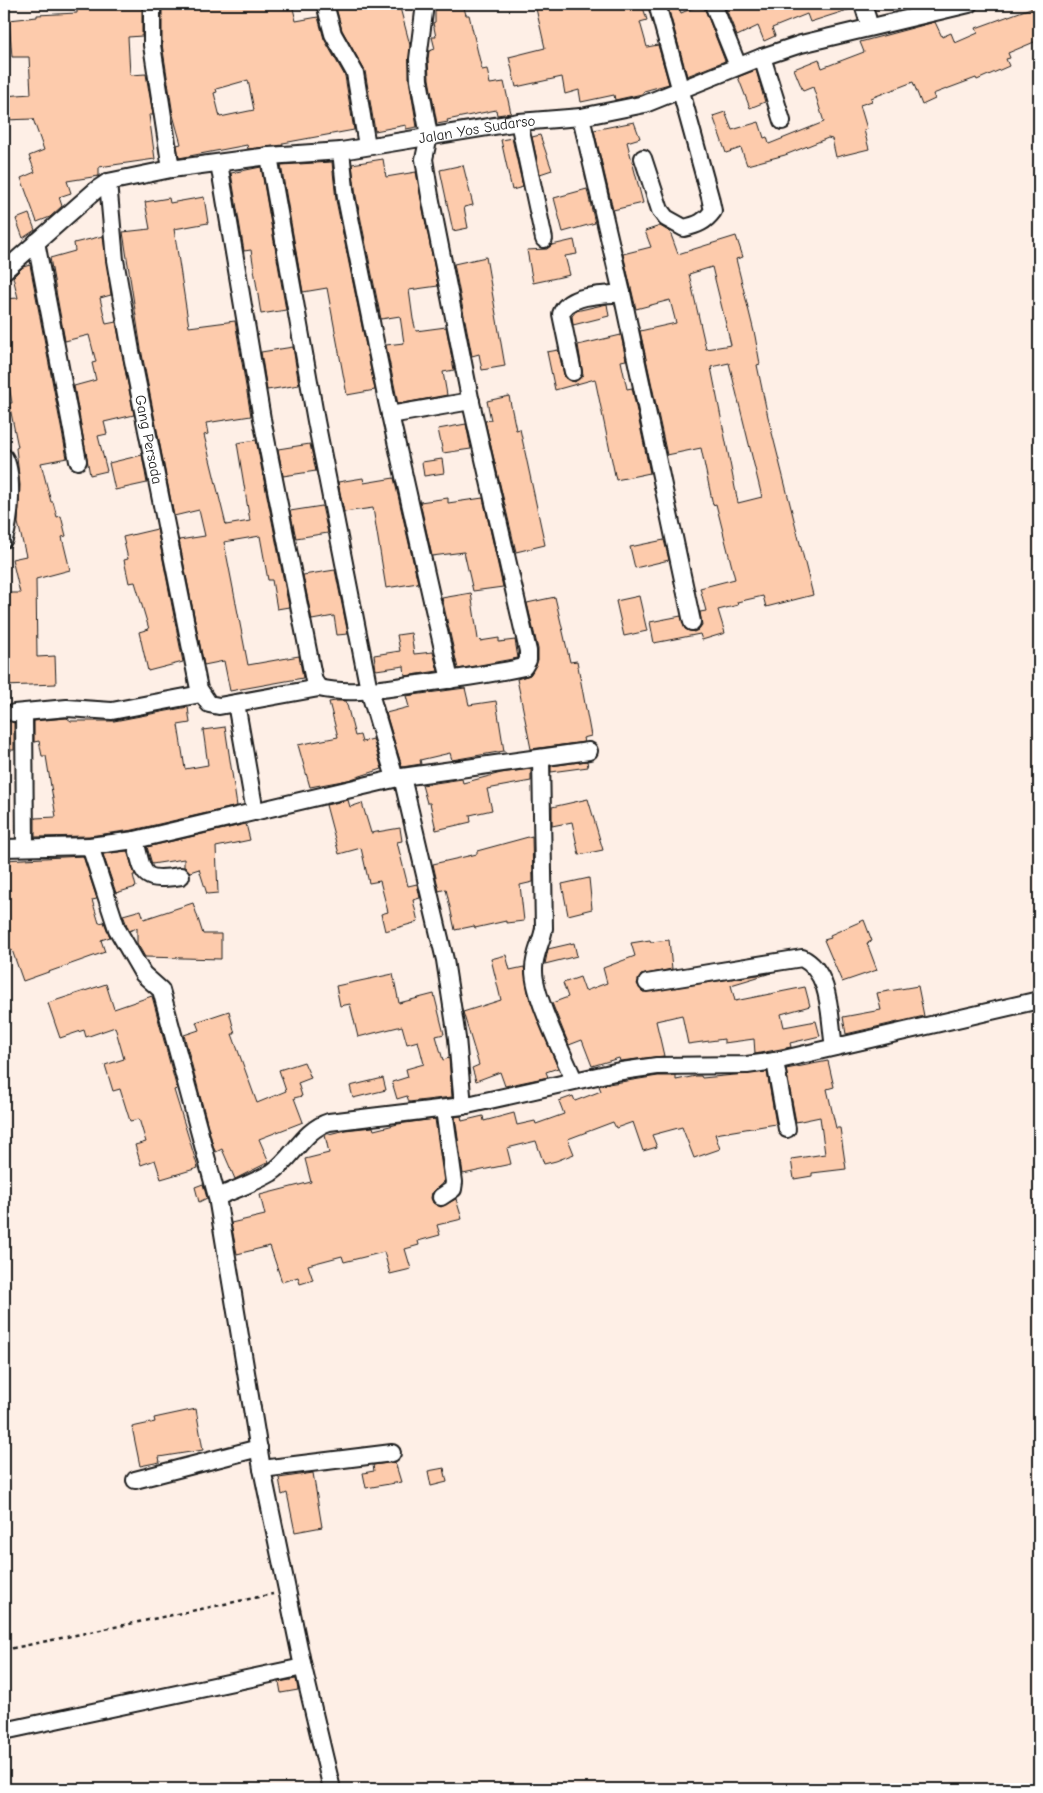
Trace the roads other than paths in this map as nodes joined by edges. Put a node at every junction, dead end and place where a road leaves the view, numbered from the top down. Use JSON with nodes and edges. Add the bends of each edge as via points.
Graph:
{"nodes":[{"id":1,"x":152,"y":4,"type":"edge"},
{"id":2,"x":325,"y":4,"type":"edge"},
{"id":3,"x":425,"y":4,"type":"edge"},
{"id":4,"x":657,"y":4,"type":"edge"},
{"id":5,"x":713,"y":4,"type":"edge"},
{"id":6,"x":863,"y":4,"type":"edge"},
{"id":7,"x":969,"y":4,"type":"edge"},
{"id":8,"x":870,"y":27,"type":"junction"},
{"id":9,"x":762,"y":57,"type":"junction"},
{"id":10,"x":738,"y":66,"type":"junction"},
{"id":11,"x":682,"y":90,"type":"junction"},
{"id":12,"x":581,"y":117,"type":"junction"},
{"id":13,"x":782,"y":121,"type":"dead end"},
{"id":14,"x":519,"y":122,"type":"junction"},
{"id":15,"x":429,"y":136,"type":"junction"},
{"id":16,"x":367,"y":146,"type":"junction"},
{"id":17,"x":341,"y":151,"type":"junction"},
{"id":18,"x":268,"y":156,"type":"junction"},
{"id":19,"x":644,"y":158,"type":"dead end"},
{"id":20,"x":219,"y":163,"type":"junction"},
{"id":21,"x":171,"y":169,"type":"junction"},
{"id":22,"x":108,"y":182,"type":"junction"},
{"id":23,"x":544,"y":240,"type":"dead end"},
{"id":24,"x":36,"y":242,"type":"junction"},
{"id":25,"x":4,"y":271,"type":"edge"},
{"id":26,"x":622,"y":293,"type":"junction"},
{"id":27,"x":573,"y":372,"type":"dead end"},
{"id":28,"x":470,"y":396,"type":"junction"},
{"id":29,"x":389,"y":409,"type":"junction"},
{"id":30,"x":4,"y":456,"type":"edge"},
{"id":31,"x":78,"y":461,"type":"dead end"},
{"id":32,"x":4,"y":540,"type":"edge"},
{"id":33,"x":692,"y":622,"type":"dead end"},
{"id":34,"x":450,"y":680,"type":"junction"},
{"id":35,"x":319,"y":688,"type":"junction"},
{"id":36,"x":369,"y":690,"type":"junction"},
{"id":37,"x":201,"y":694,"type":"junction"},
{"id":38,"x":236,"y":703,"type":"junction"},
{"id":39,"x":589,"y":751,"type":"dead end"},
{"id":40,"x":541,"y":758,"type":"junction"},
{"id":41,"x":398,"y":778,"type":"junction"},
{"id":42,"x":255,"y":812,"type":"junction"},
{"id":43,"x":135,"y":840,"type":"junction"},
{"id":44,"x":90,"y":846,"type":"junction"},
{"id":45,"x":25,"y":847,"type":"junction"},
{"id":46,"x":4,"y":848,"type":"edge"},
{"id":47,"x":181,"y":876,"type":"dead end"},
{"id":48,"x":647,"y":983,"type":"dead end"},
{"id":49,"x":1039,"y":1000,"type":"edge"},
{"id":50,"x":834,"y":1047,"type":"junction"},
{"id":51,"x":775,"y":1061,"type":"junction"},
{"id":52,"x":574,"y":1080,"type":"junction"},
{"id":53,"x":463,"y":1106,"type":"junction"},
{"id":54,"x":444,"y":1109,"type":"junction"},
{"id":55,"x":786,"y":1130,"type":"dead end"},
{"id":56,"x":441,"y":1197,"type":"dead end"},
{"id":57,"x":217,"y":1198,"type":"junction"},
{"id":58,"x":259,"y":1448,"type":"junction"},
{"id":59,"x":392,"y":1453,"type":"dead end"},
{"id":60,"x":262,"y":1469,"type":"junction"},
{"id":61,"x":135,"y":1480,"type":"dead end"},
{"id":62,"x":303,"y":1667,"type":"junction"},
{"id":63,"x":4,"y":1731,"type":"edge"},
{"id":64,"x":332,"y":1789,"type":"edge"}],
"edges":[{"from":1,"to":21,"type":"street","via":[[152,45]]},
{"from":2,"to":16,"type":"street","via":[[333,34],[355,73]]},
{"from":3,"to":15,"type":"street","via":[[418,59]]},
{"from":4,"to":11,"type":"street"},
{"from":5,"to":10,"type":"street"},
{"from":6,"to":8,"type":"street"},
{"from":7,"to":8,"type":"street","name":"Jalan Yos Sudarso"},
{"from":8,"to":9,"type":"street","name":"Jalan Yos Sudarso"},
{"from":9,"to":10,"type":"street","name":"Jalan Yos Sudarso"},
{"from":9,"to":13,"type":"street"},
{"from":10,"to":11,"type":"street","name":"Jalan Yos Sudarso"},
{"from":11,"to":12,"type":"street","name":"Jalan Yos Sudarso","via":[[645,104]]},
{"from":11,"to":19,"type":"street","via":[[713,211],[707,219],[684,228],[666,218],[660,210]]},
{"from":12,"to":14,"type":"street","name":"Jalan Yos Sudarso"},
{"from":12,"to":26,"type":"street"},
{"from":14,"to":15,"type":"street","name":"Jalan Yos Sudarso"},
{"from":14,"to":23,"type":"street"},
{"from":15,"to":16,"type":"street","name":"Jalan Yos Sudarso"},
{"from":15,"to":28,"type":"street","via":[[424,159]]},
{"from":16,"to":17,"type":"street","name":"Jalan Yos Sudarso"},
{"from":17,"to":18,"type":"street","name":"Jalan Yos Sudarso"},
{"from":17,"to":29,"type":"street","via":[[346,198]]},
{"from":18,"to":20,"type":"street","name":"Jalan Yos Sudarso"},
{"from":18,"to":36,"type":"street"},
{"from":20,"to":21,"type":"street","name":"Jalan Yos Sudarso"},
{"from":20,"to":35,"type":"street","via":[[262,418],[311,670]]},
{"from":21,"to":22,"type":"street","name":"Jalan Yos Sudarso"},
{"from":22,"to":24,"type":"street","name":"Jalan Yos Sudarso"},
{"from":22,"to":37,"type":"street","name":"Gang Persada","via":[[115,260],[131,351]]},
{"from":24,"to":25,"type":"street","name":"Jalan Yos Sudarso"},
{"from":24,"to":31,"type":"street"},
{"from":26,"to":27,"type":"street","via":[[574,300],[563,309],[561,314]]},
{"from":26,"to":33,"type":"street"},
{"from":28,"to":29,"type":"street"},
{"from":28,"to":34,"type":"street","via":[[528,660],[524,667]]},
{"from":29,"to":34,"type":"street"},
{"from":30,"to":32,"type":"street","via":[[8,463],[10,491]]},
{"from":34,"to":36,"type":"street"},
{"from":35,"to":36,"type":"street"},
{"from":35,"to":38,"type":"street"},
{"from":36,"to":41,"type":"street"},
{"from":37,"to":38,"type":"street","via":[[209,704]]},
{"from":37,"to":45,"type":"street","via":[[112,711],[67,708],[19,713]]},
{"from":38,"to":42,"type":"street"},
{"from":39,"to":40,"type":"street"},
{"from":40,"to":41,"type":"street"},
{"from":40,"to":52,"type":"street","via":[[543,934],[534,977]]},
{"from":41,"to":42,"type":"street"},
{"from":41,"to":53,"type":"street","via":[[445,960]]},
{"from":42,"to":43,"type":"street"},
{"from":43,"to":44,"type":"street"},
{"from":43,"to":47,"type":"street","via":[[143,871],[157,880]]},
{"from":44,"to":45,"type":"street"},
{"from":44,"to":57,"type":"street","via":[[117,929],[140,969],[157,985],[162,995]]},
{"from":45,"to":46,"type":"street"},
{"from":48,"to":50,"type":"street","via":[[802,958],[811,963],[822,978]]},
{"from":49,"to":50,"type":"street"},
{"from":50,"to":51,"type":"street"},
{"from":51,"to":52,"type":"street","via":[[747,1065],[657,1066]]},
{"from":51,"to":55,"type":"street"},
{"from":52,"to":53,"type":"street"},
{"from":53,"to":54,"type":"street"},
{"from":54,"to":56,"type":"street","via":[[454,1182],[453,1189]]},
{"from":54,"to":57,"type":"street","via":[[340,1120],[318,1126],[290,1158],[270,1174]]},
{"from":57,"to":58,"type":"street"},
{"from":58,"to":60,"type":"street"},
{"from":58,"to":61,"type":"street"},
{"from":59,"to":60,"type":"street"},
{"from":60,"to":62,"type":"street"},
{"from":62,"to":63,"type":"street"},
{"from":62,"to":64,"type":"street"}]}
